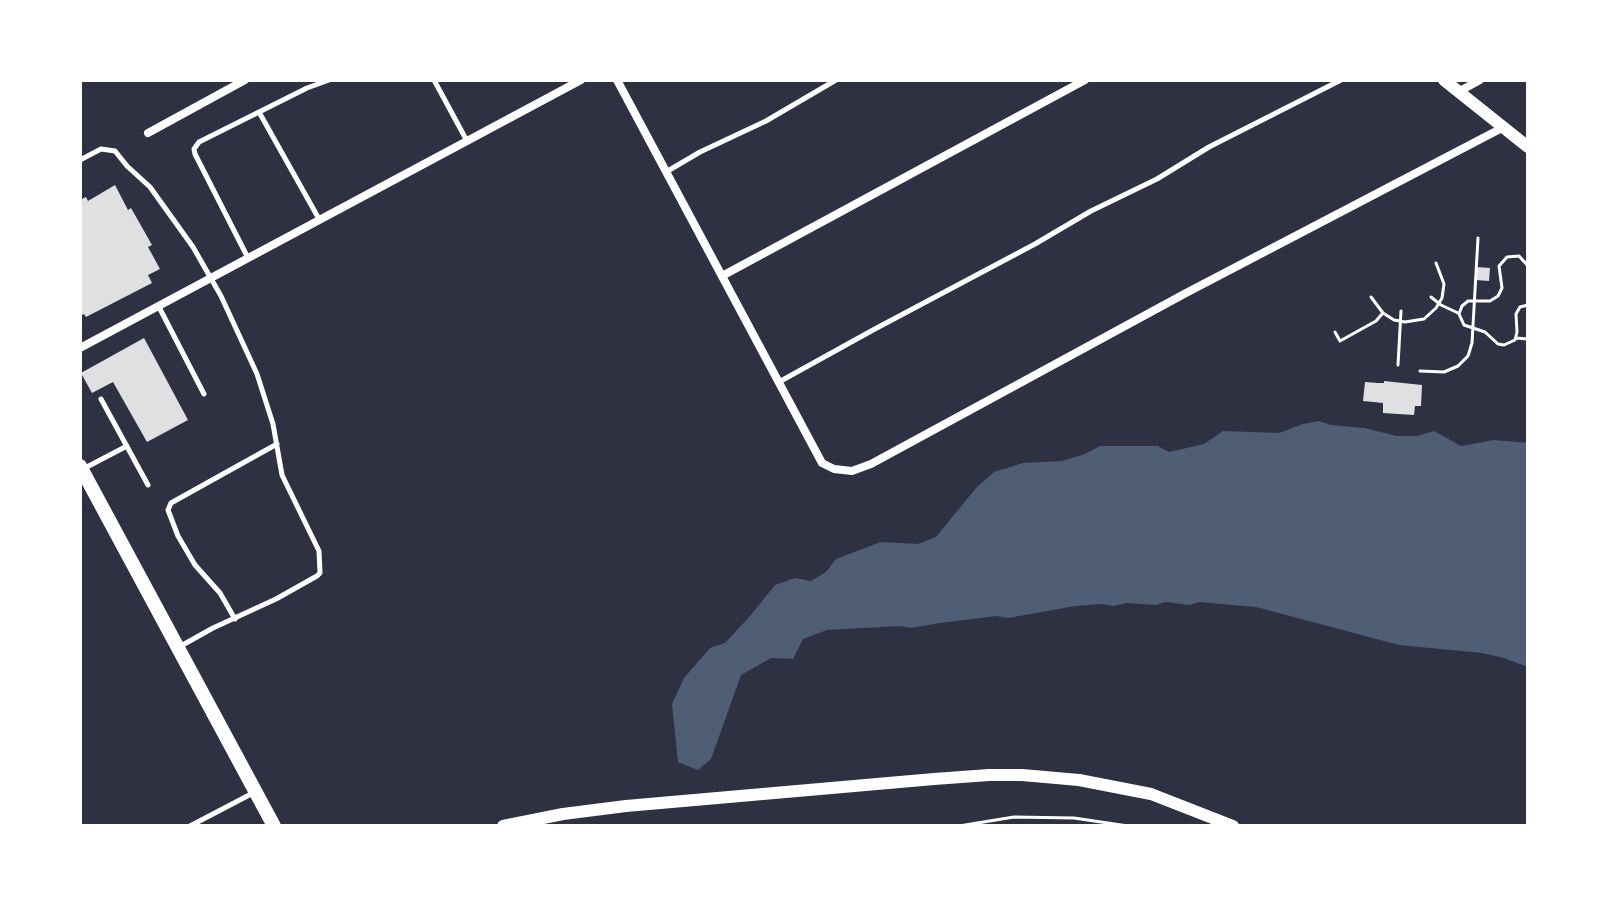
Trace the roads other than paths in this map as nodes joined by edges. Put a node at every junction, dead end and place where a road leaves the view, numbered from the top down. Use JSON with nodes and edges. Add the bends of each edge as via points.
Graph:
{"nodes":[{"id":1,"x":245,"y":80,"type":"edge"},
{"id":2,"x":329,"y":80,"type":"edge"},
{"id":3,"x":434,"y":80,"type":"edge"},
{"id":4,"x":581,"y":80,"type":"edge"},
{"id":5,"x":617,"y":80,"type":"edge"},
{"id":6,"x":836,"y":80,"type":"edge"},
{"id":7,"x":1085,"y":80,"type":"edge"},
{"id":8,"x":1341,"y":80,"type":"edge"},
{"id":9,"x":1444,"y":80,"type":"edge"},
{"id":10,"x":1480,"y":80,"type":"edge"},
{"id":11,"x":1458,"y":92,"type":"junction"},
{"id":12,"x":259,"y":112,"type":"junction"},
{"id":13,"x":1502,"y":128,"type":"junction"},
{"id":14,"x":148,"y":133,"type":"dead end"},
{"id":15,"x":467,"y":141,"type":"junction"},
{"id":16,"x":1528,"y":147,"type":"edge"},
{"id":17,"x":80,"y":160,"type":"edge"},
{"id":18,"x":666,"y":172,"type":"junction"},
{"id":19,"x":319,"y":220,"type":"junction"},
{"id":20,"x":248,"y":258,"type":"junction"},
{"id":21,"x":722,"y":276,"type":"junction"},
{"id":22,"x":211,"y":278,"type":"junction"},
{"id":23,"x":158,"y":306,"type":"junction"},
{"id":24,"x":80,"y":348,"type":"edge"},
{"id":25,"x":779,"y":382,"type":"junction"},
{"id":26,"x":204,"y":394,"type":"dead end"},
{"id":27,"x":101,"y":399,"type":"dead end"},
{"id":28,"x":277,"y":444,"type":"junction"},
{"id":29,"x":127,"y":446,"type":"junction"},
{"id":30,"x":81,"y":468,"type":"edge"},
{"id":31,"x":148,"y":485,"type":"dead end"},
{"id":32,"x":235,"y":619,"type":"junction"},
{"id":33,"x":178,"y":647,"type":"junction"},
{"id":34,"x":256,"y":792,"type":"junction"},
{"id":35,"x":190,"y":826,"type":"edge"},
{"id":36,"x":274,"y":826,"type":"edge"},
{"id":37,"x":503,"y":826,"type":"edge"},
{"id":38,"x":1233,"y":826,"type":"edge"}],
"edges":[{"from":1,"to":14,"type":"street"},
{"from":2,"to":12,"type":"lane"},
{"from":3,"to":15,"type":"lane"},
{"from":4,"to":15,"type":"street"},
{"from":5,"to":18,"type":"street"},
{"from":6,"to":18,"type":"lane"},
{"from":7,"to":21,"type":"street"},
{"from":8,"to":25,"type":"lane"},
{"from":9,"to":11,"type":"street"},
{"from":10,"to":11,"type":"street"},
{"from":11,"to":13,"type":"street"},
{"from":12,"to":19,"type":"lane"},
{"from":12,"to":20,"type":"lane","via":[[194,149]]},
{"from":13,"to":16,"type":"street"},
{"from":13,"to":25,"type":"street","via":[[852,471],[822,463]]},
{"from":15,"to":19,"type":"street"},
{"from":17,"to":22,"type":"lane","via":[[101,149],[115,151],[150,187]]},
{"from":18,"to":21,"type":"street"},
{"from":19,"to":20,"type":"street"},
{"from":20,"to":22,"type":"street"},
{"from":21,"to":25,"type":"street"},
{"from":22,"to":23,"type":"street"},
{"from":22,"to":28,"type":"lane","via":[[257,374]]},
{"from":23,"to":24,"type":"street"},
{"from":23,"to":26,"type":"lane"},
{"from":27,"to":29,"type":"lane"},
{"from":28,"to":32,"type":"lane","via":[[282,475],[319,551],[320,573]]},
{"from":28,"to":32,"type":"lane","via":[[171,503],[168,510],[195,565]]},
{"from":29,"to":30,"type":"lane"},
{"from":29,"to":31,"type":"lane"},
{"from":30,"to":33,"type":"main road"},
{"from":32,"to":33,"type":"lane"},
{"from":33,"to":34,"type":"main road"},
{"from":34,"to":35,"type":"lane"},
{"from":34,"to":36,"type":"main road"},
{"from":37,"to":38,"type":"street","via":[[626,806],[989,775],[1102,783],[1151,794]]}]}
